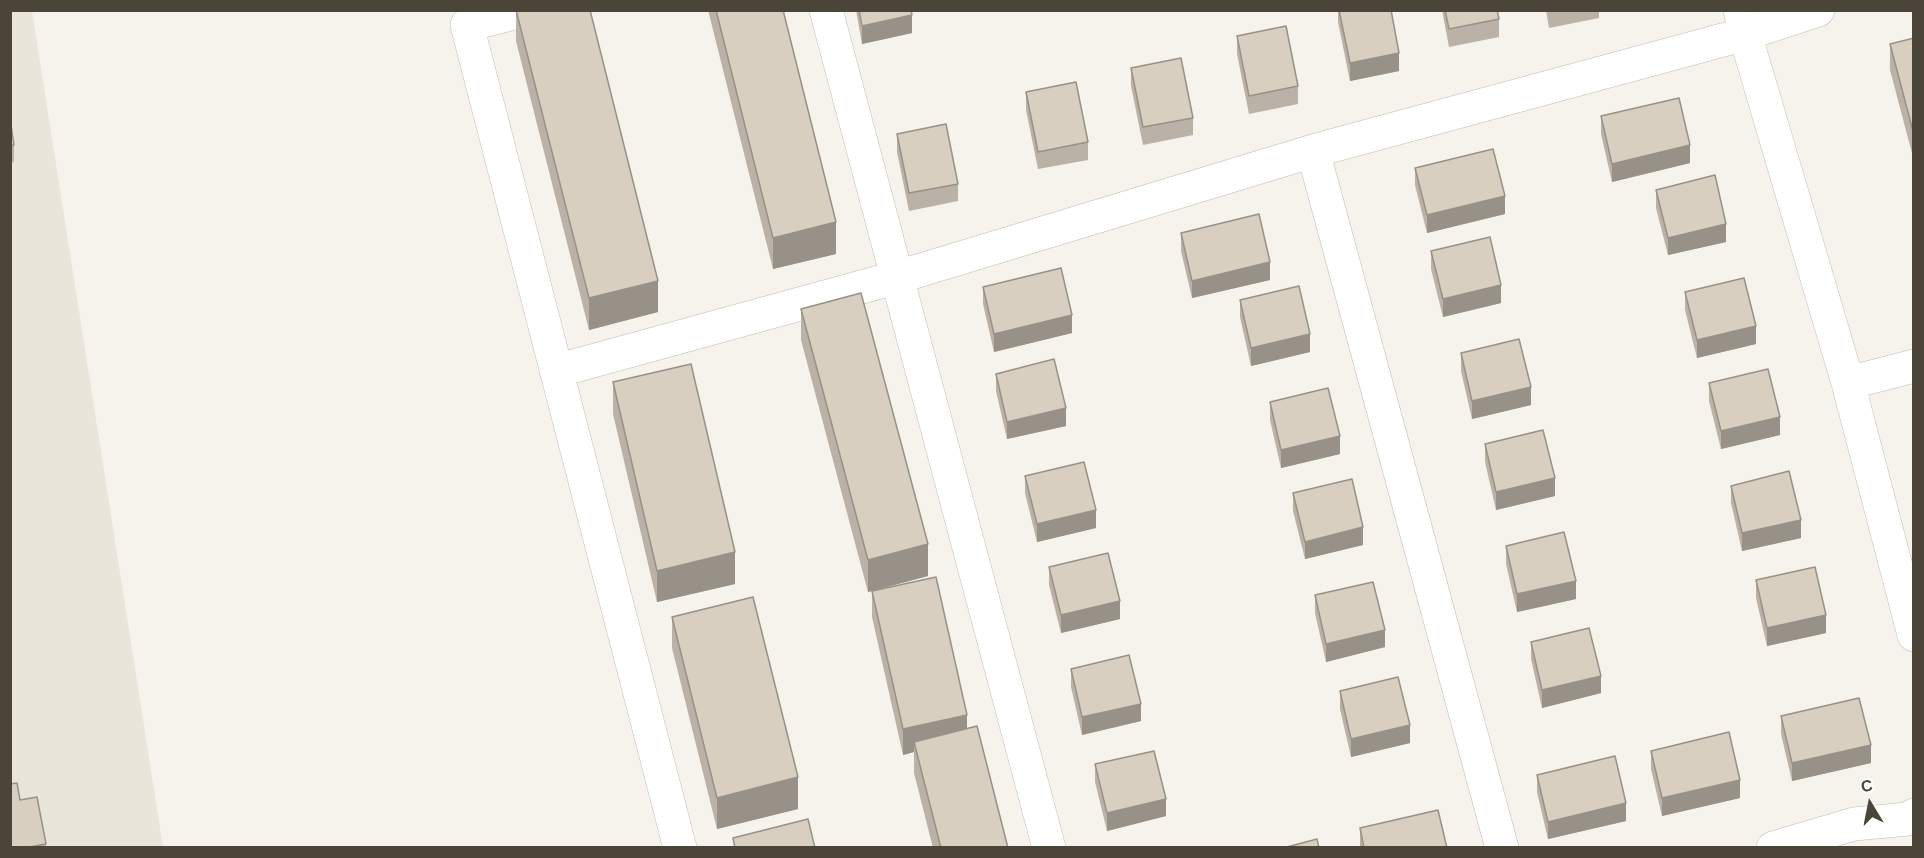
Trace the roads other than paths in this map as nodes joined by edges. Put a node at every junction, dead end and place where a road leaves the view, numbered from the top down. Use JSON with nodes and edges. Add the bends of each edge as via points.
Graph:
{"nodes":[{"id":1,"x":526,"y":10,"type":"edge"},
{"id":2,"x":826,"y":10,"type":"edge"},
{"id":3,"x":1818,"y":10,"type":"edge"},
{"id":4,"x":1742,"y":22,"type":"edge"},
{"id":5,"x":1313,"y":151,"type":"junction"},
{"id":6,"x":898,"y":277,"type":"junction"},
{"id":7,"x":1914,"y":366,"type":"edge"},
{"id":8,"x":556,"y":370,"type":"junction"},
{"id":9,"x":1848,"y":383,"type":"junction"},
{"id":10,"x":1914,"y":635,"type":"edge"},
{"id":11,"x":1912,"y":819,"type":"edge"},
{"id":12,"x":680,"y":848,"type":"edge"},
{"id":13,"x":1049,"y":848,"type":"edge"},
{"id":14,"x":1502,"y":848,"type":"edge"},
{"id":15,"x":1773,"y":848,"type":"edge"}],
"edges":[{"from":1,"to":8,"type":"street","via":[[467,25]]},
{"from":2,"to":6,"type":"street"},
{"from":3,"to":4,"type":"street"},
{"from":4,"to":5,"type":"street"},
{"from":4,"to":9,"type":"street"},
{"from":5,"to":6,"type":"street"},
{"from":5,"to":14,"type":"street"},
{"from":6,"to":8,"type":"street"},
{"from":6,"to":13,"type":"street"},
{"from":7,"to":9,"type":"street"},
{"from":8,"to":12,"type":"street"},
{"from":9,"to":10,"type":"street"},
{"from":11,"to":15,"type":"street","via":[[1854,824]]}]}
